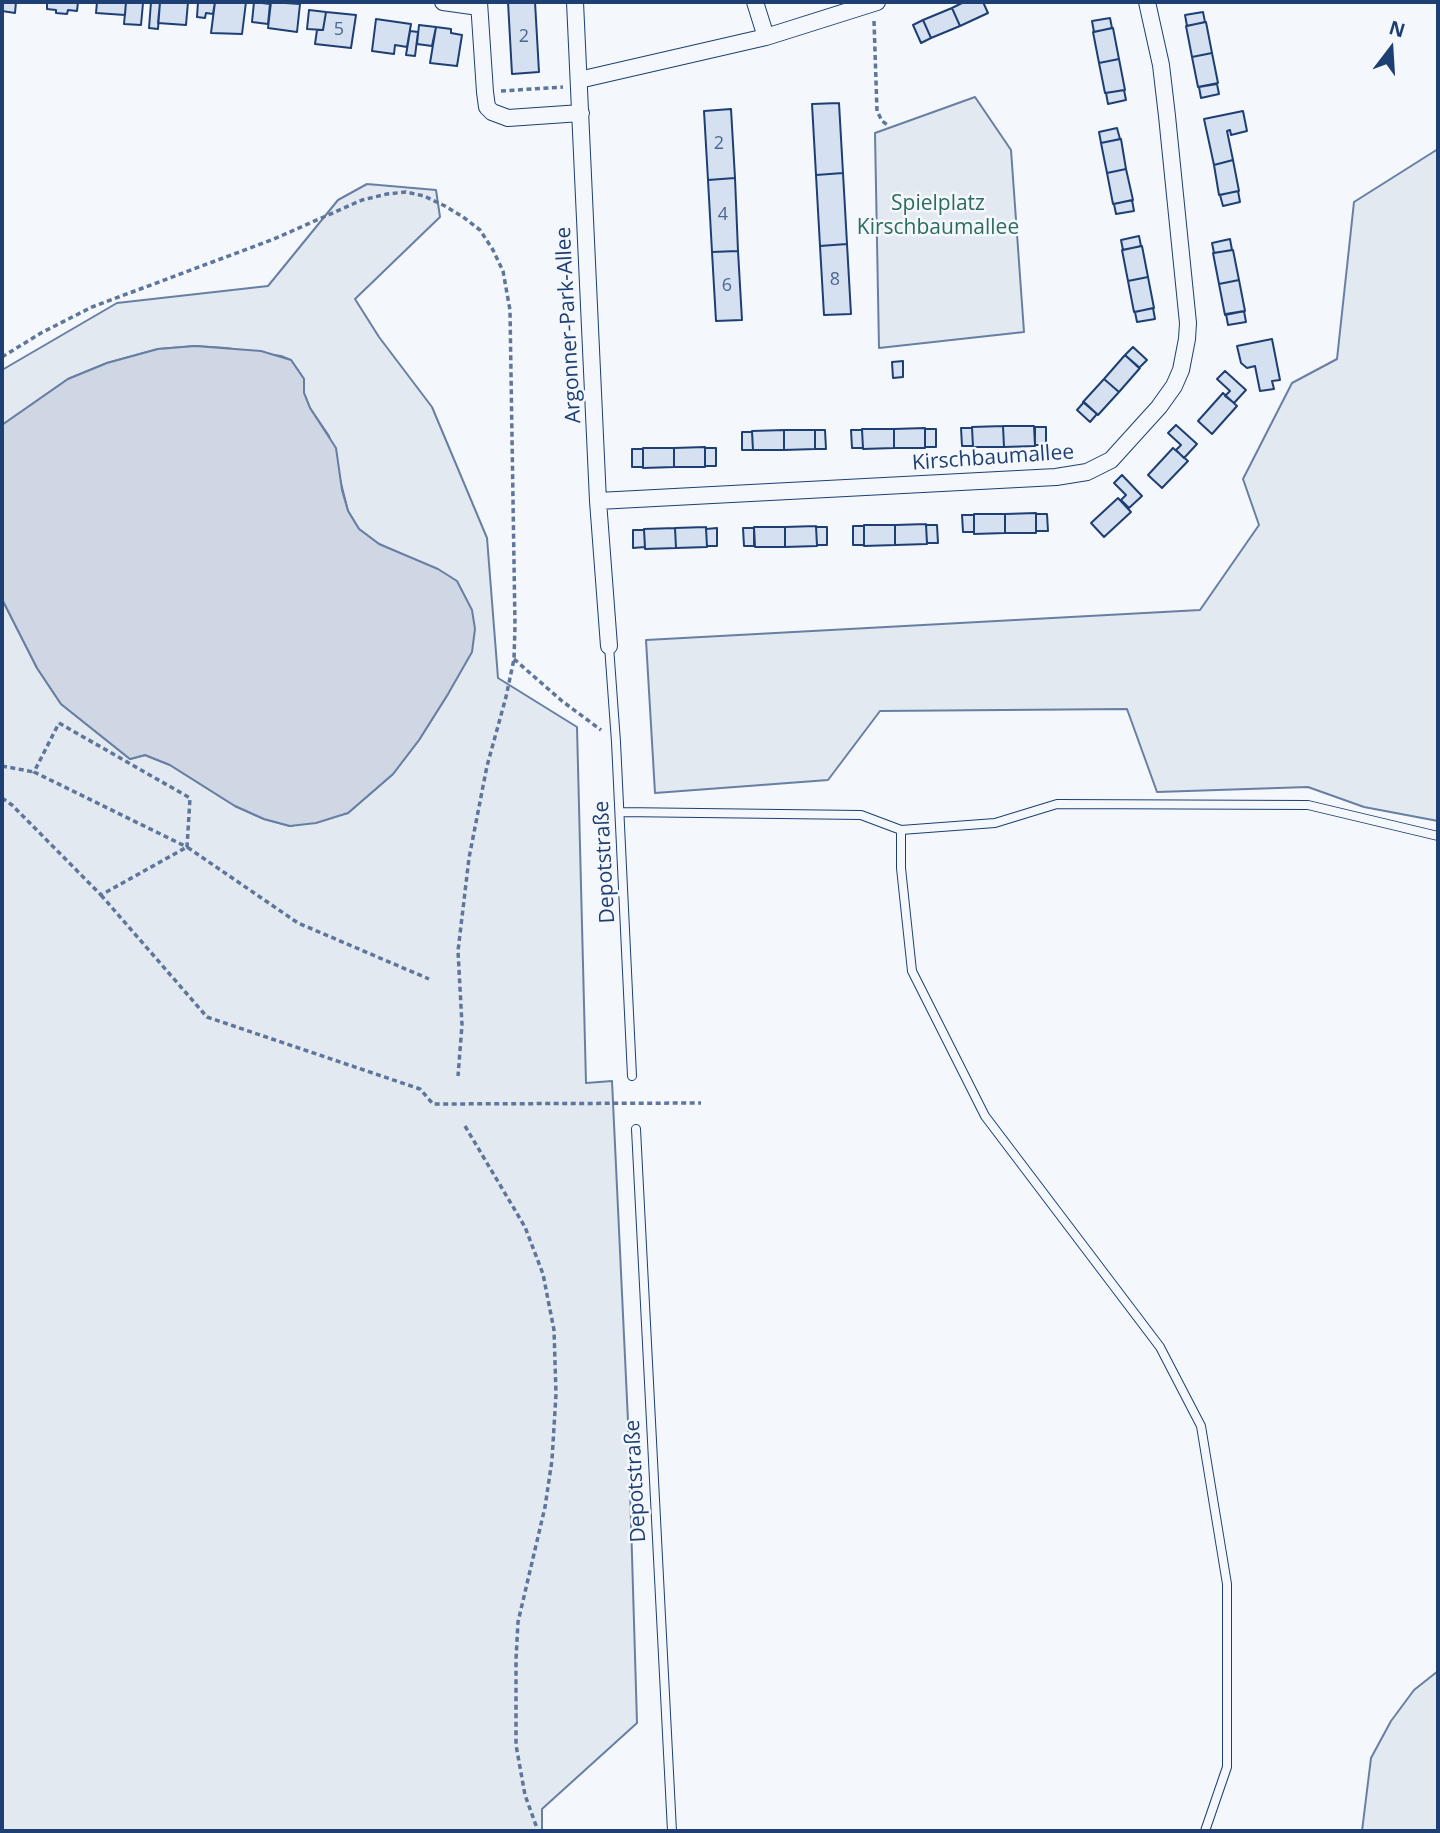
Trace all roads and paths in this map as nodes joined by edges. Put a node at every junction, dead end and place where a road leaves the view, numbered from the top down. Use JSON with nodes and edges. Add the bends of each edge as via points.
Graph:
{"nodes":[{"id":1,"x":443,"y":2,"type":"edge"},
{"id":2,"x":575,"y":2,"type":"edge"},
{"id":3,"x":755,"y":2,"type":"edge"},
{"id":4,"x":1147,"y":2,"type":"edge"},
{"id":5,"x":873,"y":3,"type":"edge"},
{"id":6,"x":479,"y":4,"type":"edge"},
{"id":7,"x":766,"y":37,"type":"junction"},
{"id":8,"x":579,"y":83,"type":"junction"},
{"id":9,"x":485,"y":92,"type":"junction"},
{"id":10,"x":581,"y":113,"type":"junction"},
{"id":11,"x":889,"y":126,"type":"dead end"},
{"id":12,"x":2,"y":357,"type":"edge"},
{"id":13,"x":598,"y":501,"type":"junction"},
{"id":14,"x":609,"y":646,"type":"joint"},
{"id":15,"x":513,"y":659,"type":"junction"},
{"id":16,"x":617,"y":743,"type":"junction"},
{"id":17,"x":2,"y":766,"type":"edge"},
{"id":18,"x":34,"y":772,"type":"junction"},
{"id":19,"x":2,"y":798,"type":"edge"},
{"id":20,"x":620,"y":812,"type":"junction"},
{"id":21,"x":901,"y":830,"type":"junction"},
{"id":22,"x":1438,"y":836,"type":"edge"},
{"id":23,"x":187,"y":847,"type":"junction"},
{"id":24,"x":101,"y":895,"type":"junction"},
{"id":25,"x":429,"y":979,"type":"dead end"},
{"id":26,"x":458,"y":1076,"type":"dead end"},
{"id":27,"x":632,"y":1076,"type":"dead end"},
{"id":28,"x":701,"y":1103,"type":"dead end"},
{"id":29,"x":465,"y":1126,"type":"dead end"},
{"id":30,"x":636,"y":1129,"type":"dead end"},
{"id":31,"x":538,"y":1831,"type":"edge"},
{"id":32,"x":672,"y":1831,"type":"edge"},
{"id":33,"x":1205,"y":1831,"type":"edge"}],
"edges":[{"from":1,"to":6,"type":"street"},
{"from":2,"to":8,"type":"street","name":"Argonner-Park-Allee"},
{"from":3,"to":7,"type":"street"},
{"from":4,"to":13,"type":"street","name":"Kirschbaumallee","via":[[1161,65],[1187,339],[1174,386],[1111,460],[1087,472],[1056,477]]},
{"from":5,"to":7,"type":"street"},
{"from":5,"to":11,"type":"path","via":[[877,111]]},
{"from":6,"to":9,"type":"street"},
{"from":7,"to":8,"type":"street"},
{"from":8,"to":9,"type":"path"},
{"from":8,"to":10,"type":"street","name":"Argonner-Park-Allee"},
{"from":9,"to":10,"type":"street","via":[[487,107],[508,118]]},
{"from":10,"to":13,"type":"street","name":"Argonner-Park-Allee"},
{"from":12,"to":15,"type":"path","via":[[92,307],[274,239],[362,200],[406,192],[424,196],[463,217],[494,250],[510,310]]},
{"from":13,"to":14,"type":"street","name":"Argonner-Park-Allee"},
{"from":14,"to":16,"type":"lane","name":"Depotstraße"},
{"from":15,"to":16,"type":"path"},
{"from":15,"to":26,"type":"path","via":[[469,858],[458,951],[462,1025]]},
{"from":16,"to":20,"type":"lane","name":"Depotstraße"},
{"from":17,"to":18,"type":"path"},
{"from":18,"to":23,"type":"path"},
{"from":18,"to":23,"type":"path","via":[[59,723],[190,798]]},
{"from":19,"to":24,"type":"path"},
{"from":20,"to":21,"type":"lane","via":[[860,816]]},
{"from":20,"to":27,"type":"lane","name":"Depotstraße"},
{"from":21,"to":22,"type":"lane","via":[[995,823],[1057,804],[1308,805]]},
{"from":21,"to":33,"type":"lane","via":[[912,971],[985,1116],[1160,1347],[1201,1426],[1227,1584],[1227,1767]]},
{"from":23,"to":24,"type":"path"},
{"from":23,"to":25,"type":"path","via":[[298,923]]},
{"from":24,"to":28,"type":"path","via":[[207,1017],[420,1089],[433,1104]]},
{"from":29,"to":31,"type":"path","via":[[525,1227],[544,1274],[554,1329],[552,1460],[518,1622],[516,1659],[516,1745],[525,1795]]},
{"from":30,"to":32,"type":"lane","name":"Depotstraße"}]}
